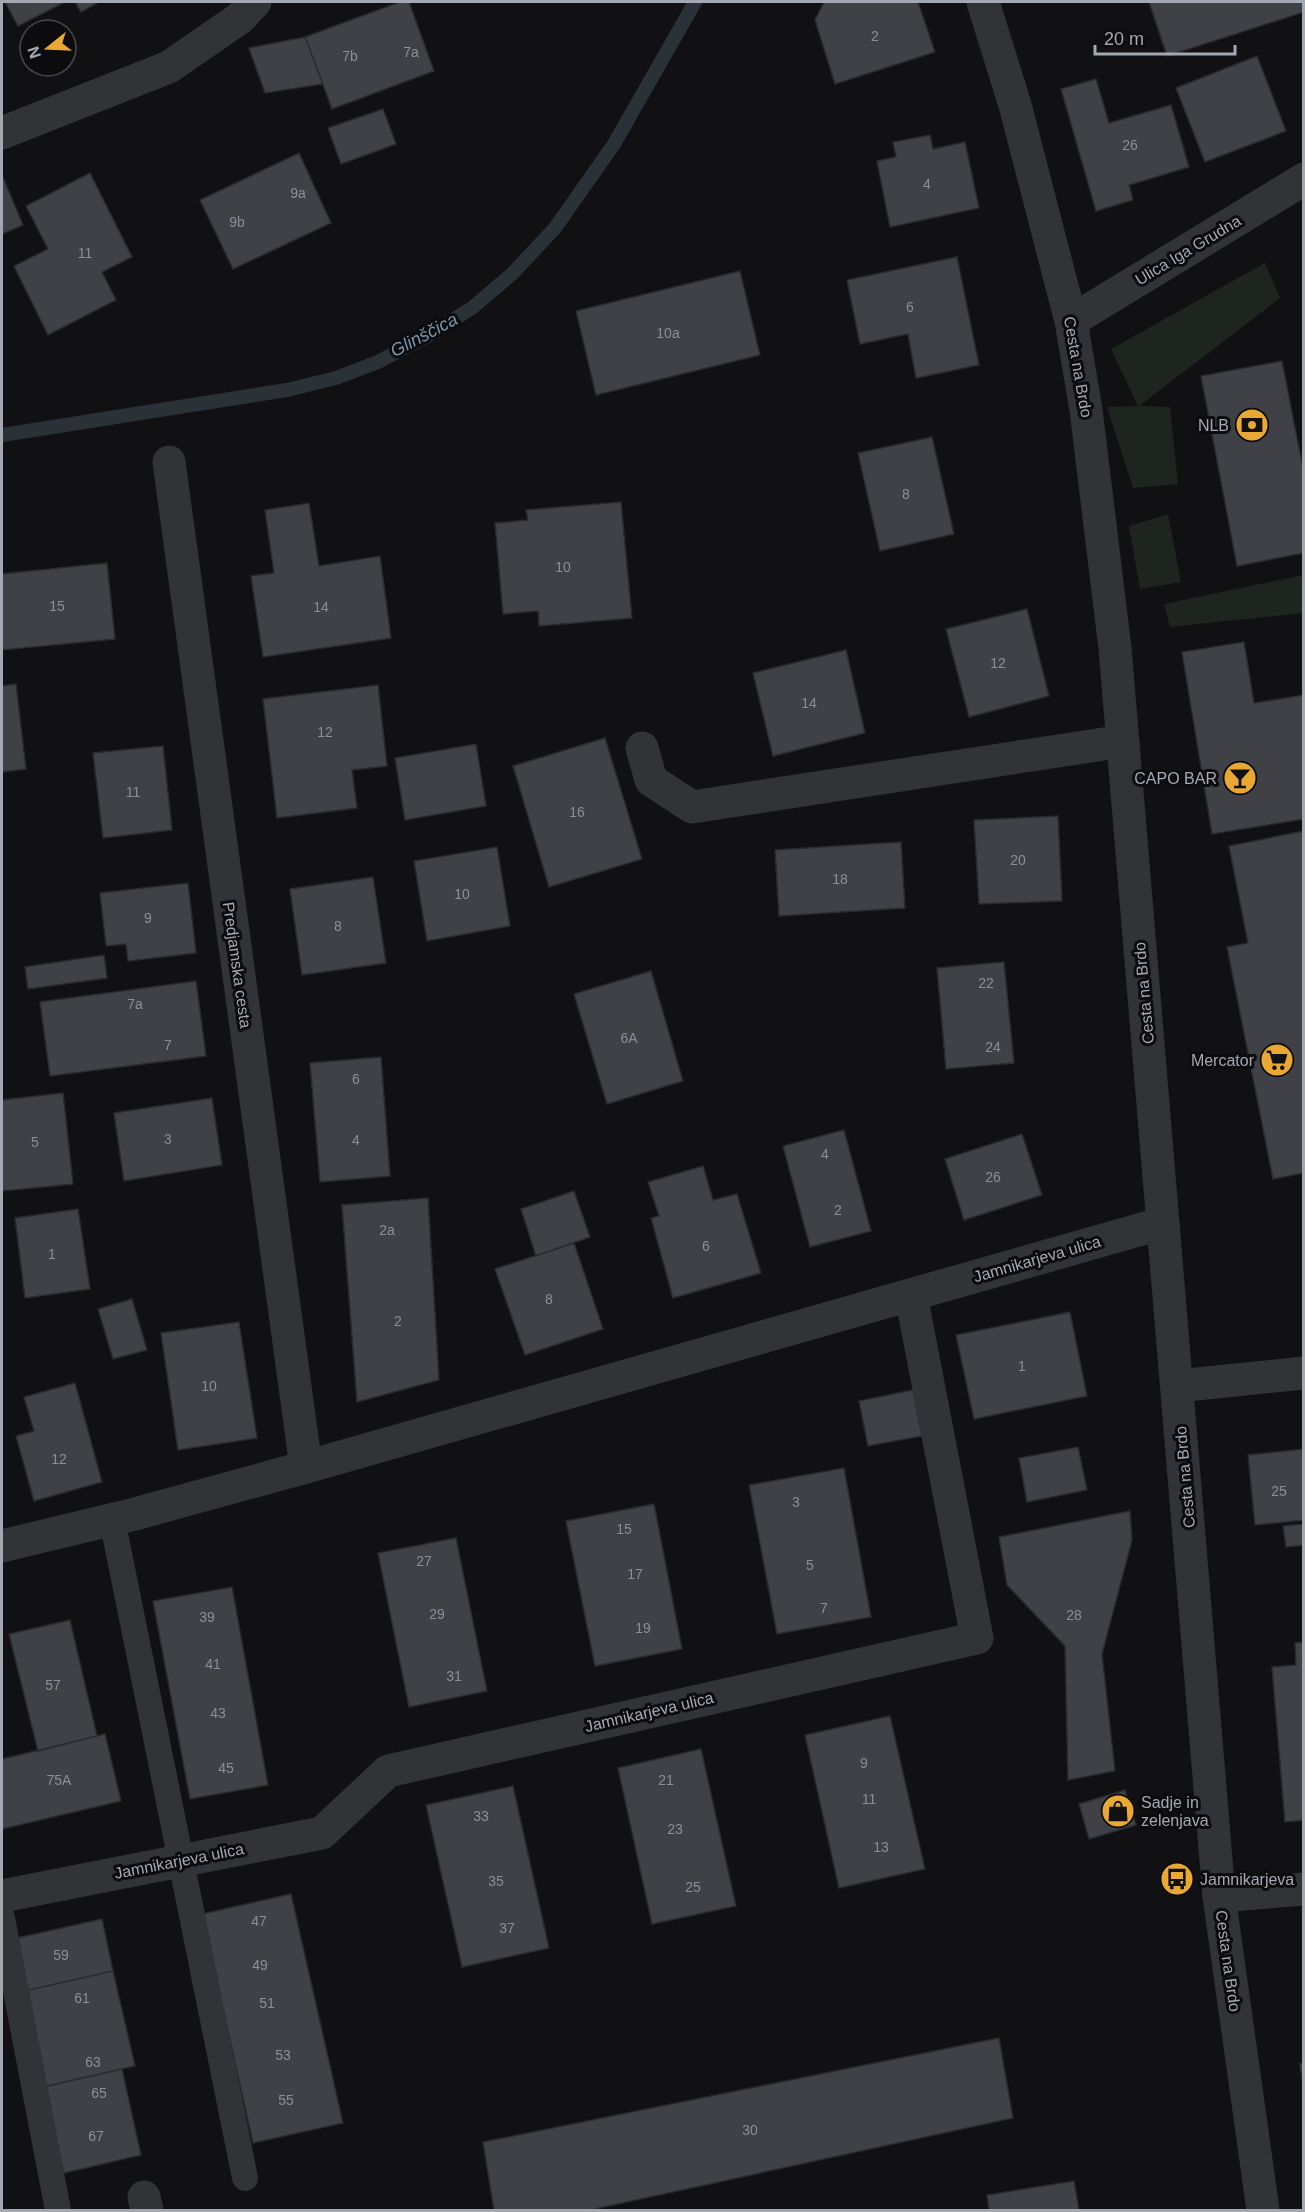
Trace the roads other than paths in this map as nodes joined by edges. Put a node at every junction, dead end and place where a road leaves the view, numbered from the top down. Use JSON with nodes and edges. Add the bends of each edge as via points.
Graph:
{"nodes":[{"id":1,"x":255,"y":2,"type":"edge"},
{"id":2,"x":983,"y":2,"type":"edge"},
{"id":3,"x":2,"y":133,"type":"edge"},
{"id":4,"x":1304,"y":178,"type":"edge"},
{"id":5,"x":1071,"y":321,"type":"junction"},
{"id":6,"x":169,"y":462,"type":"dead end"},
{"id":7,"x":1123,"y":741,"type":"junction"},
{"id":8,"x":642,"y":748,"type":"dead end"},
{"id":9,"x":1163,"y":1223,"type":"junction"},
{"id":10,"x":911,"y":1295,"type":"junction"},
{"id":11,"x":1304,"y":1373,"type":"edge"},
{"id":12,"x":1177,"y":1386,"type":"junction"},
{"id":13,"x":306,"y":1467,"type":"junction"},
{"id":14,"x":112,"y":1520,"type":"junction"},
{"id":15,"x":2,"y":1546,"type":"edge"},
{"id":16,"x":180,"y":1861,"type":"junction"},
{"id":17,"x":1304,"y":1888,"type":"edge"},
{"id":18,"x":2,"y":1896,"type":"edge"},
{"id":19,"x":1219,"y":1896,"type":"junction"},
{"id":20,"x":2,"y":1918,"type":"edge"},
{"id":21,"x":245,"y":2178,"type":"dead end"},
{"id":22,"x":58,"y":2211,"type":"edge"},
{"id":23,"x":1263,"y":2211,"type":"edge"}],
"edges":[{"from":1,"to":3,"type":"street","via":[[240,18],[169,67]]},
{"from":2,"to":5,"type":"street","name":"Cesta na Brdo","via":[[1015,105]]},
{"from":4,"to":5,"type":"street","name":"Ulica Iga Grudna"},
{"from":5,"to":7,"type":"street","name":"Cesta na Brdo","via":[[1104,550]]},
{"from":6,"to":13,"type":"street","name":"Predjamska cesta"},
{"from":7,"to":8,"type":"street","via":[[692,807],[651,780]]},
{"from":7,"to":9,"type":"street","name":"Cesta na Brdo"},
{"from":9,"to":10,"type":"street","name":"Jamnikarjeva ulica"},
{"from":9,"to":12,"type":"street","name":"Cesta na Brdo"},
{"from":10,"to":13,"type":"street","name":"Jamnikarjeva ulica"},
{"from":10,"to":16,"type":"street","name":"Jamnikarjeva ulica","via":[[977,1638],[388,1771],[322,1833]]},
{"from":11,"to":12,"type":"street"},
{"from":12,"to":19,"type":"street","name":"Cesta na Brdo"},
{"from":13,"to":14,"type":"street","name":"Jamnikarjeva ulica"},
{"from":14,"to":15,"type":"street","name":"Jamnikarjeva ulica"},
{"from":14,"to":16,"type":"lane"},
{"from":16,"to":18,"type":"street","name":"Jamnikarjeva ulica"},
{"from":16,"to":21,"type":"lane"},
{"from":17,"to":19,"type":"street"},
{"from":19,"to":23,"type":"street","name":"Cesta na Brdo"},
{"from":20,"to":22,"type":"lane"}]}
